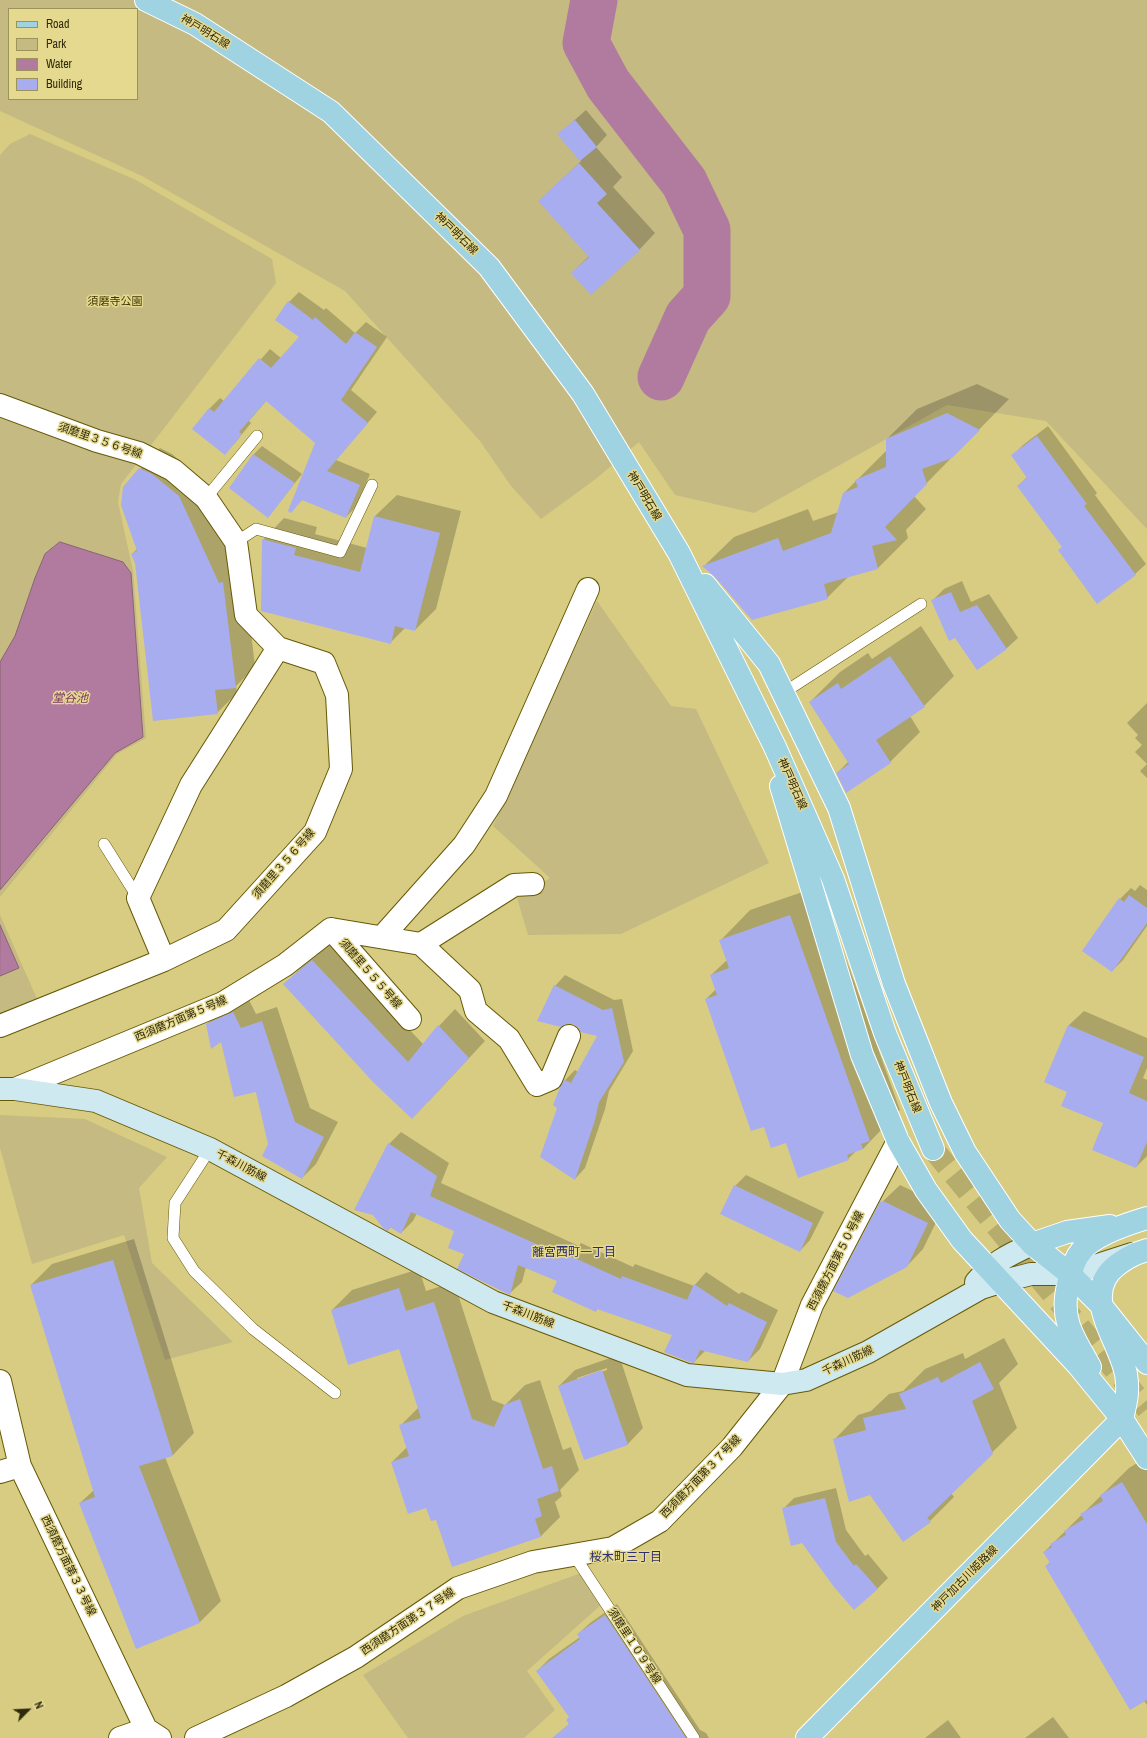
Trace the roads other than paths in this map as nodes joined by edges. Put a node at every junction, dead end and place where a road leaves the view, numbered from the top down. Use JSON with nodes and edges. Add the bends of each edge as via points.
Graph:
{"nodes":[{"id":1,"x":146,"y":0,"type":"edge"},
{"id":2,"x":0,"y":405,"type":"edge"},
{"id":3,"x":257,"y":436,"type":"dead end"},
{"id":4,"x":372,"y":485,"type":"dead end"},
{"id":5,"x":206,"y":498,"type":"junction"},
{"id":6,"x":236,"y":542,"type":"junction"},
{"id":7,"x":679,"y":553,"type":"junction"},
{"id":8,"x":588,"y":589,"type":"dead end"},
{"id":9,"x":921,"y":604,"type":"dead end"},
{"id":10,"x":278,"y":648,"type":"junction"},
{"id":11,"x":783,"y":693,"type":"junction"},
{"id":12,"x":775,"y":747,"type":"junction"},
{"id":13,"x":104,"y":844,"type":"dead end"},
{"id":14,"x":533,"y":884,"type":"dead end"},
{"id":15,"x":138,"y":898,"type":"junction"},
{"id":16,"x":331,"y":929,"type":"junction"},
{"id":17,"x":382,"y":937,"type":"junction"},
{"id":18,"x":421,"y":944,"type":"junction"},
{"id":19,"x":164,"y":960,"type":"junction"},
{"id":20,"x":410,"y":1019,"type":"dead end"},
{"id":21,"x":0,"y":1026,"type":"edge"},
{"id":22,"x":569,"y":1036,"type":"dead end"},
{"id":23,"x":7,"y":1089,"type":"edge"},
{"id":24,"x":898,"y":1141,"type":"junction"},
{"id":25,"x":933,"y":1148,"type":"tunnel mouth"},
{"id":26,"x":210,"y":1149,"type":"junction"},
{"id":27,"x":1147,"y":1218,"type":"edge"},
{"id":28,"x":1125,"y":1224,"type":"junction"},
{"id":29,"x":1032,"y":1244,"type":"junction"},
{"id":30,"x":1140,"y":1252,"type":"edge"},
{"id":31,"x":1070,"y":1274,"type":"junction"},
{"id":32,"x":994,"y":1275,"type":"junction"},
{"id":33,"x":1100,"y":1304,"type":"junction"},
{"id":34,"x":1147,"y":1363,"type":"edge"},
{"id":35,"x":0,"y":1381,"type":"edge"},
{"id":36,"x":782,"y":1384,"type":"junction"},
{"id":37,"x":335,"y":1393,"type":"dead end"},
{"id":38,"x":1122,"y":1419,"type":"junction"},
{"id":39,"x":1147,"y":1458,"type":"edge"},
{"id":40,"x":10,"y":1469,"type":"edge"},
{"id":41,"x":574,"y":1555,"type":"junction"},
{"id":42,"x":153,"y":1733,"type":"edge"},
{"id":43,"x":120,"y":1738,"type":"edge"},
{"id":44,"x":196,"y":1738,"type":"edge"},
{"id":45,"x":694,"y":1738,"type":"edge"},
{"id":46,"x":808,"y":1738,"type":"edge"}],
"edges":[{"from":1,"to":7,"type":"main road","name":"神戸明石線","via":[[196,24],[331,112],[489,266],[583,394]]},
{"from":2,"to":5,"type":"street","name":"須磨里３５６号線","via":[[98,441],[139,453],[173,470]]},
{"from":3,"to":5,"type":"lane"},
{"from":4,"to":6,"type":"lane","via":[[340,552],[256,529]]},
{"from":5,"to":6,"type":"street","name":"須磨里３５６号線"},
{"from":6,"to":10,"type":"street","name":"須磨里３５６号線","via":[[246,615]]},
{"from":7,"to":11,"type":"main road","via":[[769,664]]},
{"from":7,"to":12,"type":"main road","name":"神戸明石線"},
{"from":8,"to":17,"type":"street","via":[[496,796],[464,845]]},
{"from":9,"to":11,"type":"lane"},
{"from":10,"to":15,"type":"street","via":[[191,785]]},
{"from":10,"to":19,"type":"street","name":"須磨里３５６号線","via":[[324,663],[337,695],[341,769],[315,832],[226,930]]},
{"from":11,"to":29,"type":"main road","via":[[839,808],[894,984],[941,1103],[965,1152],[1010,1220]]},
{"from":12,"to":24,"type":"main road","via":[[782,792],[860,1047]]},
{"from":12,"to":25,"type":"main road","name":"神戸明石線","via":[[833,879],[885,1033]]},
{"from":13,"to":15,"type":"lane"},
{"from":14,"to":18,"type":"street","via":[[514,885]]},
{"from":15,"to":19,"type":"street"},
{"from":16,"to":17,"type":"street"},
{"from":16,"to":20,"type":"street","name":"須磨里５５５号線"},
{"from":16,"to":23,"type":"street","name":"西須磨方面第５号線","via":[[285,965],[223,1003]]},
{"from":17,"to":18,"type":"street"},
{"from":18,"to":22,"type":"street","via":[[470,990],[476,1011],[508,1039],[537,1085],[551,1079]]},
{"from":19,"to":21,"type":"street","name":"須磨里３５６号線"},
{"from":23,"to":26,"type":"street","name":"千森川筋線","via":[[96,1101]]},
{"from":24,"to":32,"type":"main road","via":[[926,1190],[962,1240]]},
{"from":24,"to":36,"type":"street","name":"西須磨方面第５０号線","via":[[812,1305]]},
{"from":26,"to":36,"type":"street","name":"千森川筋線","via":[[493,1302],[687,1375]]},
{"from":26,"to":37,"type":"lane","via":[[175,1203],[173,1238],[194,1271],[253,1329]]},
{"from":27,"to":28,"type":"main road"},
{"from":28,"to":29,"type":"main road","via":[[1067,1232]]},
{"from":28,"to":31,"type":"main road","via":[[1091,1242],[1081,1251]]},
{"from":29,"to":31,"type":"main road"},
{"from":29,"to":32,"type":"street","via":[[1009,1255]]},
{"from":30,"to":31,"type":"street","name":"千森川筋線"},
{"from":30,"to":33,"type":"main road","name":"神戸加古川姫路線","via":[[1106,1276],[1100,1290]]},
{"from":31,"to":32,"type":"street","name":"千森川筋線"},
{"from":31,"to":33,"type":"main road"},
{"from":31,"to":38,"type":"main road","via":[[1065,1299],[1069,1326],[1099,1383]]},
{"from":32,"to":36,"type":"street","name":"千森川筋線","via":[[981,1288],[868,1352],[806,1380]]},
{"from":32,"to":38,"type":"main road","via":[[1078,1365]]},
{"from":33,"to":34,"type":"main road"},
{"from":33,"to":38,"type":"main road","name":"神戸加古川姫路線","via":[[1125,1373],[1128,1396]]},
{"from":35,"to":40,"type":"street","name":"西須磨方面第３３号線"},
{"from":36,"to":41,"type":"street","name":"西須磨方面第３７号線","via":[[732,1447],[660,1520],[613,1548]]},
{"from":38,"to":39,"type":"main road"},
{"from":38,"to":46,"type":"main road","name":"神戸加古川姫路線"},
{"from":40,"to":42,"type":"street","name":"西須磨方面第３３号線"},
{"from":41,"to":44,"type":"street","name":"西須磨方面第３７号線","via":[[533,1562],[458,1588],[356,1657],[286,1696]]},
{"from":41,"to":45,"type":"lane","name":"須磨里１０９号線"},
{"from":42,"to":43,"type":"street"}]}
